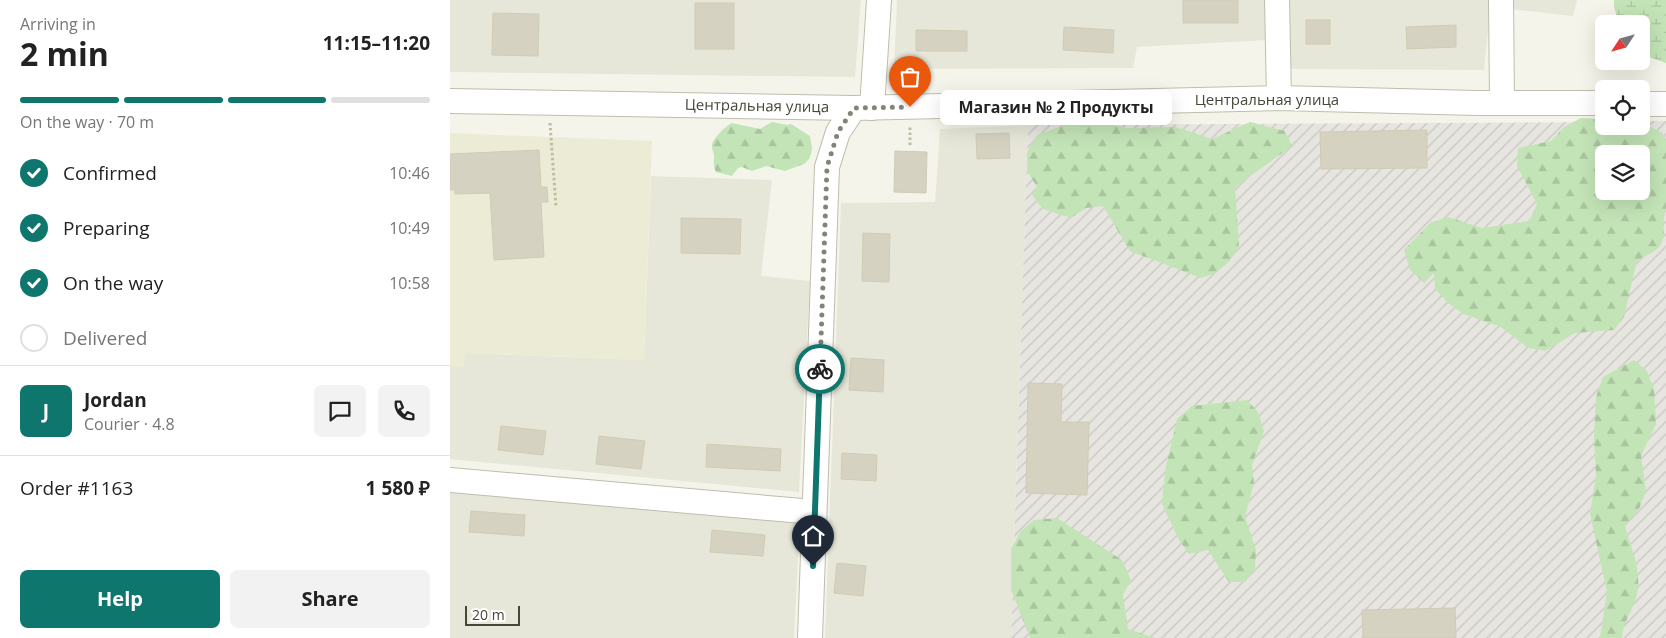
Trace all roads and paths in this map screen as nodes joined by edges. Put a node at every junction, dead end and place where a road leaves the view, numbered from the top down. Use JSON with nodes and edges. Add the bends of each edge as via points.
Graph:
{"nodes":[{"id":1,"x":879,"y":0,"type":"edge"},
{"id":2,"x":1277,"y":0,"type":"edge"},
{"id":3,"x":1501,"y":0,"type":"edge"},
{"id":4,"x":1279,"y":98,"type":"junction"},
{"id":5,"x":450,"y":101,"type":"edge"},
{"id":6,"x":547,"y":102,"type":"junction"},
{"id":7,"x":1502,"y":102,"type":"junction"},
{"id":8,"x":1595,"y":103,"type":"edge"},
{"id":9,"x":1650,"y":104,"type":"edge"},
{"id":10,"x":1666,"y":104,"type":"edge"},
{"id":11,"x":863,"y":108,"type":"junction"},
{"id":12,"x":556,"y":207,"type":"dead end"},
{"id":13,"x":450,"y":480,"type":"edge"},
{"id":14,"x":814,"y":512,"type":"junction"},
{"id":15,"x":810,"y":638,"type":"edge"}],
"edges":[{"from":1,"to":11,"type":"street"},
{"from":2,"to":4,"type":"street"},
{"from":3,"to":7,"type":"street"},
{"from":4,"to":7,"type":"street","name":"Центральная улица"},
{"from":4,"to":11,"type":"street","name":"Центральная улица"},
{"from":5,"to":6,"type":"street","name":"Центральная улица"},
{"from":6,"to":11,"type":"street","name":"Центральная улица"},
{"from":6,"to":12,"type":"path"},
{"from":7,"to":8,"type":"street","name":"Центральная улица"},
{"from":9,"to":10,"type":"street"},
{"from":11,"to":14,"type":"street","via":[[838,132],[827,167]]},
{"from":13,"to":14,"type":"street"},
{"from":14,"to":15,"type":"street"}]}
